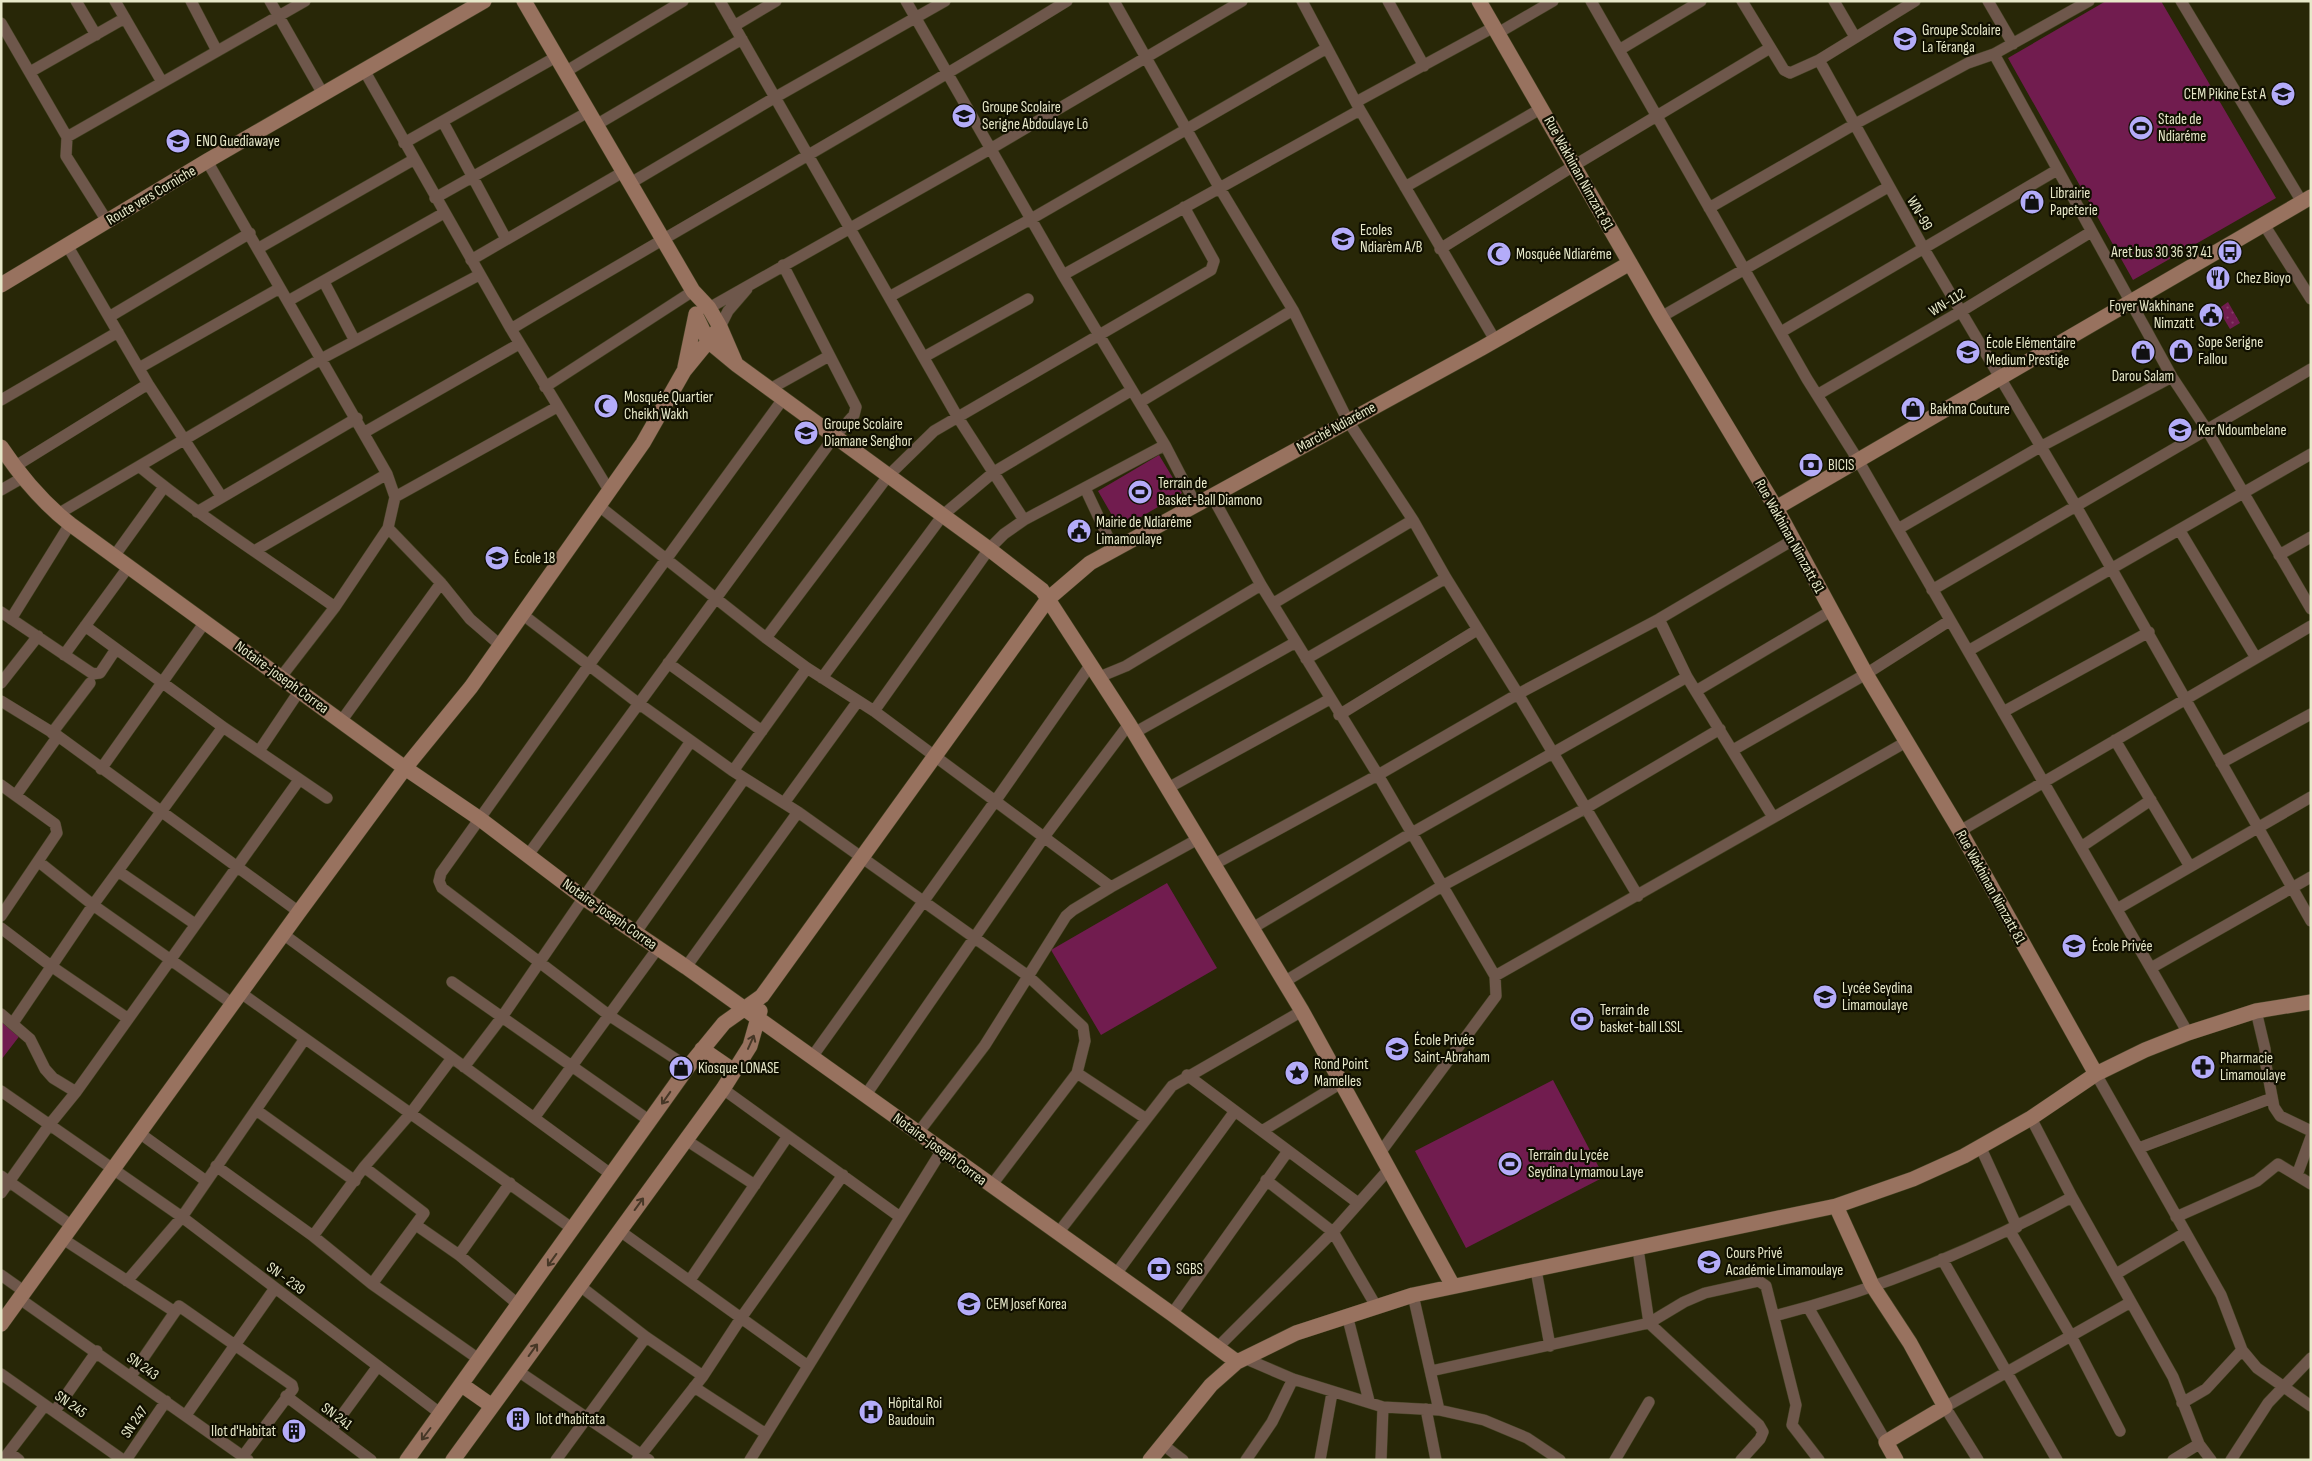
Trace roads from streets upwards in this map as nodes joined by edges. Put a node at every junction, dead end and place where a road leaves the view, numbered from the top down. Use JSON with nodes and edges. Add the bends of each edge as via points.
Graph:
{"nodes":[{"id":1,"x":76,"y":1,"type":"edge"},
{"id":2,"x":115,"y":1,"type":"edge"},
{"id":3,"x":191,"y":1,"type":"edge"},
{"id":4,"x":270,"y":1,"type":"edge"},
{"id":5,"x":305,"y":1,"type":"edge"},
{"id":6,"x":484,"y":1,"type":"edge"},
{"id":7,"x":524,"y":1,"type":"edge"},
{"id":8,"x":683,"y":1,"type":"edge"},
{"id":9,"x":720,"y":1,"type":"edge"},
{"id":10,"x":906,"y":1,"type":"edge"},
{"id":11,"x":945,"y":1,"type":"edge"},
{"id":12,"x":1067,"y":1,"type":"edge"},
{"id":13,"x":1114,"y":1,"type":"edge"},
{"id":14,"x":1242,"y":1,"type":"edge"},
{"id":15,"x":1302,"y":1,"type":"edge"},
{"id":16,"x":1388,"y":1,"type":"edge"},
{"id":17,"x":1479,"y":1,"type":"edge"},
{"id":18,"x":1553,"y":1,"type":"edge"},
{"id":19,"x":1591,"y":1,"type":"edge"},
{"id":20,"x":1701,"y":1,"type":"edge"},
{"id":21,"x":1742,"y":1,"type":"edge"},
{"id":22,"x":1834,"y":1,"type":"edge"},
{"id":23,"x":1915,"y":1,"type":"edge"},
{"id":24,"x":1988,"y":1,"type":"edge"},
{"id":25,"x":2088,"y":1,"type":"edge"},
{"id":26,"x":2181,"y":1,"type":"edge"},
{"id":27,"x":773,"y":2,"type":"edge"},
{"id":28,"x":278,"y":16,"type":"junction"},
{"id":29,"x":125,"y":18,"type":"junction"},
{"id":30,"x":915,"y":19,"type":"junction"},
{"id":31,"x":1,"y":23,"type":"edge"},
{"id":32,"x":734,"y":26,"type":"junction"},
{"id":33,"x":1496,"y":30,"type":"junction"},
{"id":34,"x":96,"y":35,"type":"junction"},
{"id":35,"x":1854,"y":37,"type":"junction"},
{"id":36,"x":742,"y":39,"type":"junction"},
{"id":37,"x":2013,"y":44,"type":"junction"},
{"id":38,"x":1327,"y":48,"type":"junction"},
{"id":39,"x":1770,"y":48,"type":"junction"},
{"id":40,"x":1619,"y":50,"type":"junction"},
{"id":41,"x":218,"y":51,"type":"junction"},
{"id":42,"x":1994,"y":54,"type":"junction"},
{"id":43,"x":556,"y":57,"type":"junction"},
{"id":44,"x":1145,"y":57,"type":"junction"},
{"id":45,"x":1818,"y":60,"type":"junction"},
{"id":46,"x":1424,"y":66,"type":"junction"},
{"id":47,"x":364,"y":70,"type":"junction"},
{"id":48,"x":30,"y":72,"type":"junction"},
{"id":49,"x":565,"y":72,"type":"junction"},
{"id":50,"x":950,"y":74,"type":"junction"},
{"id":51,"x":162,"y":82,"type":"junction"},
{"id":52,"x":323,"y":94,"type":"junction"},
{"id":53,"x":774,"y":98,"type":"junction"},
{"id":54,"x":1358,"y":106,"type":"junction"},
{"id":55,"x":1542,"y":108,"type":"junction"},
{"id":56,"x":1658,"y":115,"type":"junction"},
{"id":57,"x":592,"y":118,"type":"junction"},
{"id":58,"x":443,"y":122,"type":"junction"},
{"id":59,"x":1854,"y":124,"type":"junction"},
{"id":60,"x":1187,"y":129,"type":"junction"},
{"id":61,"x":67,"y":137,"type":"junction"},
{"id":62,"x":404,"y":144,"type":"junction"},
{"id":63,"x":992,"y":148,"type":"junction"},
{"id":64,"x":808,"y":155,"type":"junction"},
{"id":65,"x":413,"y":160,"type":"junction"},
{"id":66,"x":207,"y":161,"type":"junction"},
{"id":67,"x":1575,"y":165,"type":"junction"},
{"id":68,"x":2057,"y":170,"type":"junction"},
{"id":69,"x":471,"y":177,"type":"junction"},
{"id":70,"x":626,"y":178,"type":"junction"},
{"id":71,"x":1219,"y":187,"type":"junction"},
{"id":72,"x":1405,"y":187,"type":"junction"},
{"id":73,"x":1888,"y":187,"type":"junction"},
{"id":74,"x":435,"y":198,"type":"junction"},
{"id":75,"x":2306,"y":199,"type":"edge"},
{"id":76,"x":1184,"y":207,"type":"junction"},
{"id":77,"x":1709,"y":208,"type":"junction"},
{"id":78,"x":444,"y":213,"type":"junction"},
{"id":79,"x":1031,"y":219,"type":"junction"},
{"id":80,"x":107,"y":221,"type":"junction"},
{"id":81,"x":2263,"y":223,"type":"junction"},
{"id":82,"x":851,"y":229,"type":"junction"},
{"id":83,"x":2091,"y":232,"type":"junction"},
{"id":84,"x":250,"y":233,"type":"junction"},
{"id":85,"x":662,"y":238,"type":"junction"},
{"id":86,"x":506,"y":239,"type":"junction"},
{"id":87,"x":66,"y":245,"type":"junction"},
{"id":88,"x":259,"y":248,"type":"junction"},
{"id":89,"x":1440,"y":249,"type":"junction"},
{"id":90,"x":1924,"y":249,"type":"junction"},
{"id":91,"x":471,"y":260,"type":"junction"},
{"id":92,"x":1630,"y":263,"type":"junction"},
{"id":93,"x":784,"y":265,"type":"junction"},
{"id":94,"x":1745,"y":270,"type":"junction"},
{"id":95,"x":479,"y":275,"type":"junction"},
{"id":96,"x":1063,"y":275,"type":"junction"},
{"id":97,"x":324,"y":282,"type":"junction"},
{"id":98,"x":752,"y":284,"type":"junction"},
{"id":99,"x":1,"y":285,"type":"edge"},
{"id":100,"x":280,"y":288,"type":"junction"},
{"id":101,"x":694,"y":293,"type":"junction"},
{"id":102,"x":889,"y":297,"type":"junction"},
{"id":103,"x":1028,"y":299,"type":"dead end"},
{"id":104,"x":2311,"y":299,"type":"edge"},
{"id":105,"x":288,"y":301,"type":"junction"},
{"id":106,"x":2131,"y":301,"type":"junction"},
{"id":107,"x":709,"y":308,"type":"junction"},
{"id":108,"x":1292,"y":310,"type":"junction"},
{"id":109,"x":1960,"y":312,"type":"junction"},
{"id":110,"x":109,"y":317,"type":"junction"},
{"id":111,"x":1661,"y":317,"type":"junction"},
{"id":112,"x":697,"y":318,"type":"junction"},
{"id":113,"x":720,"y":327,"type":"junction"},
{"id":114,"x":510,"y":329,"type":"junction"},
{"id":115,"x":118,"y":332,"type":"junction"},
{"id":116,"x":1781,"y":332,"type":"junction"},
{"id":117,"x":1098,"y":334,"type":"junction"},
{"id":118,"x":1495,"y":340,"type":"junction"},
{"id":119,"x":354,"y":341,"type":"junction"},
{"id":120,"x":708,"y":341,"type":"junction"},
{"id":121,"x":519,"y":344,"type":"junction"},
{"id":122,"x":829,"y":356,"type":"junction"},
{"id":123,"x":924,"y":358,"type":"junction"},
{"id":124,"x":321,"y":359,"type":"junction"},
{"id":125,"x":737,"y":366,"type":"junction"},
{"id":126,"x":140,"y":368,"type":"junction"},
{"id":127,"x":2311,"y":369,"type":"edge"},
{"id":128,"x":684,"y":371,"type":"junction"},
{"id":129,"x":2172,"y":377,"type":"junction"},
{"id":130,"x":2001,"y":378,"type":"junction"},
{"id":131,"x":148,"y":384,"type":"junction"},
{"id":132,"x":545,"y":387,"type":"junction"},
{"id":133,"x":770,"y":389,"type":"junction"},
{"id":134,"x":1132,"y":390,"type":"junction"},
{"id":135,"x":1817,"y":395,"type":"junction"},
{"id":136,"x":783,"y":398,"type":"junction"},
{"id":137,"x":1,"y":400,"type":"edge"},
{"id":138,"x":1140,"y":402,"type":"junction"},
{"id":139,"x":557,"y":407,"type":"junction"},
{"id":140,"x":957,"y":416,"type":"junction"},
{"id":141,"x":357,"y":418,"type":"junction"},
{"id":142,"x":1348,"y":421,"type":"junction"},
{"id":143,"x":2207,"y":430,"type":"junction"},
{"id":144,"x":365,"y":432,"type":"junction"},
{"id":145,"x":834,"y":437,"type":"junction"},
{"id":146,"x":185,"y":440,"type":"junction"},
{"id":147,"x":1165,"y":446,"type":"junction"},
{"id":148,"x":1,"y":447,"type":"edge"},
{"id":149,"x":2040,"y":447,"type":"junction"},
{"id":150,"x":2311,"y":454,"type":"edge"},
{"id":151,"x":1858,"y":460,"type":"junction"},
{"id":152,"x":140,"y":467,"type":"junction"},
{"id":153,"x":18,"y":472,"type":"junction"},
{"id":154,"x":994,"y":472,"type":"junction"},
{"id":155,"x":387,"y":474,"type":"junction"},
{"id":156,"x":888,"y":476,"type":"junction"},
{"id":157,"x":164,"y":487,"type":"junction"},
{"id":158,"x":1086,"y":488,"type":"junction"},
{"id":159,"x":1,"y":490,"type":"edge"},
{"id":160,"x":610,"y":492,"type":"junction"},
{"id":161,"x":2245,"y":493,"type":"junction"},
{"id":162,"x":222,"y":496,"type":"junction"},
{"id":163,"x":1212,"y":496,"type":"junction"},
{"id":164,"x":395,"y":497,"type":"junction"},
{"id":165,"x":1196,"y":505,"type":"junction"},
{"id":166,"x":599,"y":506,"type":"junction"},
{"id":167,"x":2076,"y":506,"type":"junction"},
{"id":168,"x":1776,"y":508,"type":"junction"},
{"id":169,"x":196,"y":512,"type":"junction"},
{"id":170,"x":58,"y":514,"type":"junction"},
{"id":171,"x":942,"y":515,"type":"junction"},
{"id":172,"x":1024,"y":520,"type":"junction"},
{"id":173,"x":1413,"y":520,"type":"junction"},
{"id":174,"x":70,"y":524,"type":"junction"},
{"id":175,"x":388,"y":528,"type":"junction"},
{"id":176,"x":1898,"y":529,"type":"junction"},
{"id":177,"x":2180,"y":530,"type":"junction"},
{"id":178,"x":2311,"y":537,"type":"edge"},
{"id":179,"x":1793,"y":540,"type":"junction"},
{"id":180,"x":989,"y":549,"type":"junction"},
{"id":181,"x":256,"y":550,"type":"junction"},
{"id":182,"x":1114,"y":550,"type":"junction"},
{"id":183,"x":115,"y":555,"type":"junction"},
{"id":184,"x":2279,"y":555,"type":"junction"},
{"id":185,"x":666,"y":560,"type":"junction"},
{"id":186,"x":129,"y":566,"type":"junction"},
{"id":187,"x":2112,"y":568,"type":"junction"},
{"id":188,"x":1446,"y":578,"type":"junction"},
{"id":189,"x":442,"y":583,"type":"junction"},
{"id":190,"x":1261,"y":584,"type":"junction"},
{"id":191,"x":1932,"y":590,"type":"junction"},
{"id":192,"x":715,"y":598,"type":"junction"},
{"id":193,"x":1048,"y":599,"type":"junction"},
{"id":194,"x":1274,"y":603,"type":"junction"},
{"id":195,"x":335,"y":607,"type":"junction"},
{"id":196,"x":2311,"y":609,"type":"edge"},
{"id":197,"x":1831,"y":611,"type":"junction"},
{"id":198,"x":1,"y":612,"type":"edge"},
{"id":199,"x":522,"y":614,"type":"junction"},
{"id":200,"x":11,"y":619,"type":"junction"},
{"id":201,"x":1659,"y":619,"type":"junction"},
{"id":202,"x":1949,"y":620,"type":"junction"},
{"id":203,"x":205,"y":622,"type":"junction"},
{"id":204,"x":85,"y":626,"type":"junction"},
{"id":205,"x":2311,"y":626,"type":"edge"},
{"id":206,"x":1477,"y":630,"type":"junction"},
{"id":207,"x":2149,"y":632,"type":"junction"},
{"id":208,"x":38,"y":636,"type":"junction"},
{"id":209,"x":766,"y":638,"type":"junction"},
{"id":210,"x":1296,"y":642,"type":"junction"},
{"id":211,"x":500,"y":645,"type":"junction"},
{"id":212,"x":116,"y":649,"type":"junction"},
{"id":213,"x":1968,"y":651,"type":"junction"},
{"id":214,"x":64,"y":654,"type":"junction"},
{"id":215,"x":2256,"y":658,"type":"junction"},
{"id":216,"x":1306,"y":659,"type":"junction"},
{"id":217,"x":668,"y":663,"type":"junction"},
{"id":218,"x":589,"y":665,"type":"junction"},
{"id":219,"x":807,"y":668,"type":"junction"},
{"id":220,"x":1093,"y":672,"type":"junction"},
{"id":221,"x":1866,"y":674,"type":"junction"},
{"id":222,"x":281,"y":677,"type":"junction"},
{"id":223,"x":1687,"y":677,"type":"junction"},
{"id":224,"x":822,"y":678,"type":"junction"},
{"id":225,"x":1,"y":683,"type":"edge"},
{"id":226,"x":90,"y":683,"type":"dead end"},
{"id":227,"x":163,"y":684,"type":"junction"},
{"id":228,"x":300,"y":690,"type":"junction"},
{"id":229,"x":1696,"y":690,"type":"junction"},
{"id":230,"x":1518,"y":694,"type":"junction"},
{"id":231,"x":2187,"y":698,"type":"junction"},
{"id":232,"x":1330,"y":699,"type":"junction"},
{"id":233,"x":1,"y":701,"type":"edge"},
{"id":234,"x":858,"y":701,"type":"junction"},
{"id":235,"x":638,"y":703,"type":"junction"},
{"id":236,"x":874,"y":711,"type":"junction"},
{"id":237,"x":2003,"y":712,"type":"junction"},
{"id":238,"x":2311,"y":714,"type":"edge"},
{"id":239,"x":1339,"y":715,"type":"junction"},
{"id":240,"x":342,"y":720,"type":"junction"},
{"id":241,"x":223,"y":727,"type":"junction"},
{"id":242,"x":1131,"y":728,"type":"junction"},
{"id":243,"x":1720,"y":729,"type":"junction"},
{"id":244,"x":762,"y":731,"type":"junction"},
{"id":245,"x":55,"y":734,"type":"junction"},
{"id":246,"x":2115,"y":740,"type":"junction"},
{"id":247,"x":691,"y":741,"type":"junction"},
{"id":248,"x":1906,"y":742,"type":"junction"},
{"id":249,"x":1732,"y":750,"type":"junction"},
{"id":250,"x":259,"y":751,"type":"junction"},
{"id":251,"x":1553,"y":753,"type":"junction"},
{"id":252,"x":935,"y":756,"type":"junction"},
{"id":253,"x":2221,"y":764,"type":"junction"},
{"id":254,"x":405,"y":768,"type":"junction"},
{"id":255,"x":101,"y":769,"type":"junction"},
{"id":256,"x":733,"y":771,"type":"junction"},
{"id":257,"x":1378,"y":775,"type":"junction"},
{"id":258,"x":744,"y":779,"type":"junction"},
{"id":259,"x":299,"y":780,"type":"junction"},
{"id":260,"x":2044,"y":782,"type":"junction"},
{"id":261,"x":1,"y":785,"type":"edge"},
{"id":262,"x":1168,"y":788,"type":"junction"},
{"id":263,"x":16,"y":795,"type":"junction"},
{"id":264,"x":2311,"y":797,"type":"edge"},
{"id":265,"x":327,"y":798,"type":"dead end"},
{"id":266,"x":996,"y":800,"type":"junction"},
{"id":267,"x":2151,"y":800,"type":"junction"},
{"id":268,"x":784,"y":803,"type":"junction"},
{"id":269,"x":1586,"y":808,"type":"junction"},
{"id":270,"x":798,"y":812,"type":"junction"},
{"id":271,"x":161,"y":813,"type":"junction"},
{"id":272,"x":1774,"y":817,"type":"junction"},
{"id":273,"x":480,"y":819,"type":"junction"},
{"id":274,"x":2257,"y":828,"type":"junction"},
{"id":275,"x":1960,"y":831,"type":"junction"},
{"id":276,"x":1410,"y":834,"type":"junction"},
{"id":277,"x":1044,"y":837,"type":"junction"},
{"id":278,"x":1198,"y":839,"type":"junction"},
{"id":279,"x":2081,"y":847,"type":"junction"},
{"id":280,"x":528,"y":855,"type":"junction"},
{"id":281,"x":863,"y":858,"type":"junction"},
{"id":282,"x":39,"y":862,"type":"junction"},
{"id":283,"x":1213,"y":865,"type":"junction"},
{"id":284,"x":2190,"y":865,"type":"junction"},
{"id":285,"x":236,"y":867,"type":"junction"},
{"id":286,"x":118,"y":871,"type":"junction"},
{"id":287,"x":2311,"y":877,"type":"edge"},
{"id":288,"x":1442,"y":886,"type":"junction"},
{"id":289,"x":1111,"y":887,"type":"junction"},
{"id":290,"x":2293,"y":888,"type":"junction"},
{"id":291,"x":1638,"y":896,"type":"junction"},
{"id":292,"x":584,"y":898,"type":"junction"},
{"id":293,"x":924,"y":901,"type":"junction"},
{"id":294,"x":93,"y":905,"type":"junction"},
{"id":295,"x":2117,"y":909,"type":"junction"},
{"id":296,"x":298,"y":912,"type":"junction"},
{"id":297,"x":1,"y":916,"type":"edge"},
{"id":298,"x":2311,"y":921,"type":"edge"},
{"id":299,"x":195,"y":924,"type":"junction"},
{"id":300,"x":1,"y":928,"type":"edge"},
{"id":301,"x":1251,"y":929,"type":"junction"},
{"id":302,"x":636,"y":932,"type":"junction"},
{"id":303,"x":283,"y":934,"type":"junction"},
{"id":304,"x":975,"y":938,"type":"junction"},
{"id":305,"x":658,"y":948,"type":"junction"},
{"id":306,"x":171,"y":958,"type":"junction"},
{"id":307,"x":540,"y":962,"type":"junction"},
{"id":308,"x":51,"y":966,"type":"junction"},
{"id":309,"x":686,"y":967,"type":"junction"},
{"id":310,"x":2151,"y":968,"type":"junction"},
{"id":311,"x":1028,"y":976,"type":"junction"},
{"id":312,"x":1495,"y":976,"type":"junction"},
{"id":313,"x":452,"y":982,"type":"dead end"},
{"id":314,"x":1284,"y":982,"type":"junction"},
{"id":315,"x":762,"y":996,"type":"junction"},
{"id":316,"x":237,"y":998,"type":"junction"},
{"id":317,"x":2311,"y":1002,"type":"edge"},
{"id":318,"x":742,"y":1008,"type":"junction"},
{"id":319,"x":1302,"y":1011,"type":"junction"},
{"id":320,"x":2256,"y":1011,"type":"junction"},
{"id":321,"x":1,"y":1014,"type":"edge"},
{"id":322,"x":610,"y":1016,"type":"junction"},
{"id":323,"x":502,"y":1017,"type":"junction"},
{"id":324,"x":127,"y":1018,"type":"junction"},
{"id":325,"x":759,"y":1020,"type":"junction"},
{"id":326,"x":13,"y":1023,"type":"junction"},
{"id":327,"x":2188,"y":1033,"type":"junction"},
{"id":328,"x":304,"y":1040,"type":"junction"},
{"id":329,"x":702,"y":1049,"type":"junction"},
{"id":330,"x":812,"y":1057,"type":"junction"},
{"id":331,"x":452,"y":1058,"type":"junction"},
{"id":332,"x":574,"y":1066,"type":"junction"},
{"id":333,"x":464,"y":1067,"type":"junction"},
{"id":334,"x":688,"y":1067,"type":"junction"},
{"id":335,"x":734,"y":1071,"type":"junction"},
{"id":336,"x":1077,"y":1072,"type":"junction"},
{"id":337,"x":2096,"y":1074,"type":"junction"},
{"id":338,"x":1187,"y":1075,"type":"junction"},
{"id":339,"x":1341,"y":1083,"type":"junction"},
{"id":340,"x":723,"y":1089,"type":"junction"},
{"id":341,"x":1,"y":1091,"type":"edge"},
{"id":342,"x":76,"y":1092,"type":"junction"},
{"id":343,"x":866,"y":1096,"type":"junction"},
{"id":344,"x":2272,"y":1098,"type":"junction"},
{"id":345,"x":256,"y":1110,"type":"junction"},
{"id":346,"x":1235,"y":1111,"type":"junction"},
{"id":347,"x":410,"y":1114,"type":"junction"},
{"id":348,"x":534,"y":1118,"type":"junction"},
{"id":349,"x":1145,"y":1118,"type":"junction"},
{"id":350,"x":2031,"y":1118,"type":"junction"},
{"id":351,"x":650,"y":1121,"type":"junction"},
{"id":352,"x":50,"y":1124,"type":"junction"},
{"id":353,"x":1262,"y":1131,"type":"junction"},
{"id":354,"x":2311,"y":1131,"type":"edge"},
{"id":355,"x":138,"y":1132,"type":"junction"},
{"id":356,"x":918,"y":1133,"type":"junction"},
{"id":357,"x":788,"y":1136,"type":"junction"},
{"id":358,"x":2311,"y":1137,"type":"edge"},
{"id":359,"x":686,"y":1140,"type":"junction"},
{"id":360,"x":1980,"y":1146,"type":"junction"},
{"id":361,"x":2139,"y":1148,"type":"junction"},
{"id":362,"x":942,"y":1150,"type":"junction"},
{"id":363,"x":1288,"y":1151,"type":"junction"},
{"id":364,"x":1380,"y":1153,"type":"junction"},
{"id":365,"x":216,"y":1166,"type":"junction"},
{"id":366,"x":364,"y":1167,"type":"junction"},
{"id":367,"x":112,"y":1168,"type":"junction"},
{"id":368,"x":1389,"y":1169,"type":"junction"},
{"id":369,"x":612,"y":1175,"type":"junction"},
{"id":370,"x":843,"y":1175,"type":"junction"},
{"id":371,"x":2297,"y":1175,"type":"junction"},
{"id":372,"x":5,"y":1179,"type":"edge"},
{"id":373,"x":1266,"y":1180,"type":"junction"},
{"id":374,"x":206,"y":1181,"type":"junction"},
{"id":375,"x":355,"y":1181,"type":"junction"},
{"id":376,"x":510,"y":1183,"type":"junction"},
{"id":377,"x":2311,"y":1184,"type":"edge"},
{"id":378,"x":755,"y":1185,"type":"junction"},
{"id":379,"x":991,"y":1186,"type":"junction"},
{"id":380,"x":1,"y":1193,"type":"edge"},
{"id":381,"x":2072,"y":1197,"type":"junction"},
{"id":382,"x":1358,"y":1203,"type":"junction"},
{"id":383,"x":1836,"y":1206,"type":"junction"},
{"id":384,"x":182,"y":1217,"type":"junction"},
{"id":385,"x":900,"y":1217,"type":"junction"},
{"id":386,"x":2176,"y":1217,"type":"junction"},
{"id":387,"x":416,"y":1225,"type":"junction"},
{"id":388,"x":573,"y":1229,"type":"junction"},
{"id":389,"x":2014,"y":1229,"type":"junction"},
{"id":390,"x":620,"y":1231,"type":"junction"},
{"id":391,"x":1333,"y":1232,"type":"junction"},
{"id":392,"x":67,"y":1233,"type":"junction"},
{"id":393,"x":2186,"y":1233,"type":"junction"},
{"id":394,"x":1058,"y":1234,"type":"junction"},
{"id":395,"x":313,"y":1236,"type":"junction"},
{"id":396,"x":1638,"y":1249,"type":"junction"},
{"id":397,"x":459,"y":1255,"type":"junction"},
{"id":398,"x":1942,"y":1259,"type":"junction"},
{"id":399,"x":1536,"y":1270,"type":"junction"},
{"id":400,"x":1116,"y":1274,"type":"junction"},
{"id":401,"x":2116,"y":1274,"type":"junction"},
{"id":402,"x":1,"y":1275,"type":"edge"},
{"id":403,"x":690,"y":1280,"type":"junction"},
{"id":404,"x":128,"y":1281,"type":"junction"},
{"id":405,"x":372,"y":1284,"type":"junction"},
{"id":406,"x":1872,"y":1285,"type":"junction"},
{"id":407,"x":580,"y":1286,"type":"junction"},
{"id":408,"x":1453,"y":1286,"type":"junction"},
{"id":409,"x":275,"y":1288,"type":"junction"},
{"id":410,"x":22,"y":1295,"type":"junction"},
{"id":411,"x":1413,"y":1296,"type":"junction"},
{"id":412,"x":2131,"y":1302,"type":"junction"},
{"id":413,"x":519,"y":1305,"type":"junction"},
{"id":414,"x":1376,"y":1306,"type":"junction"},
{"id":415,"x":1808,"y":1307,"type":"junction"},
{"id":416,"x":175,"y":1312,"type":"junction"},
{"id":417,"x":1172,"y":1314,"type":"junction"},
{"id":418,"x":1347,"y":1316,"type":"junction"},
{"id":419,"x":1774,"y":1316,"type":"junction"},
{"id":420,"x":741,"y":1318,"type":"junction"},
{"id":421,"x":1649,"y":1323,"type":"junction"},
{"id":422,"x":1,"y":1324,"type":"edge"},
{"id":423,"x":2070,"y":1336,"type":"junction"},
{"id":424,"x":646,"y":1337,"type":"junction"},
{"id":425,"x":236,"y":1346,"type":"junction"},
{"id":426,"x":1550,"y":1346,"type":"junction"},
{"id":427,"x":1218,"y":1347,"type":"junction"},
{"id":428,"x":2242,"y":1350,"type":"junction"},
{"id":429,"x":97,"y":1351,"type":"junction"},
{"id":430,"x":2311,"y":1358,"type":"edge"},
{"id":431,"x":480,"y":1360,"type":"junction"},
{"id":432,"x":1240,"y":1360,"type":"junction"},
{"id":433,"x":378,"y":1366,"type":"junction"},
{"id":434,"x":808,"y":1366,"type":"junction"},
{"id":435,"x":518,"y":1371,"type":"junction"},
{"id":436,"x":1431,"y":1371,"type":"junction"},
{"id":437,"x":2007,"y":1372,"type":"junction"},
{"id":438,"x":1,"y":1374,"type":"edge"},
{"id":439,"x":132,"y":1376,"type":"junction"},
{"id":440,"x":703,"y":1376,"type":"junction"},
{"id":441,"x":1293,"y":1379,"type":"junction"},
{"id":442,"x":462,"y":1385,"type":"junction"},
{"id":443,"x":2282,"y":1386,"type":"junction"},
{"id":444,"x":694,"y":1387,"type":"junction"},
{"id":445,"x":1332,"y":1392,"type":"junction"},
{"id":446,"x":286,"y":1396,"type":"junction"},
{"id":447,"x":166,"y":1401,"type":"junction"},
{"id":448,"x":1369,"y":1401,"type":"junction"},
{"id":449,"x":1649,"y":1402,"type":"dead end"},
{"id":450,"x":2182,"y":1403,"type":"junction"},
{"id":451,"x":492,"y":1406,"type":"junction"},
{"id":452,"x":2311,"y":1406,"type":"edge"},
{"id":453,"x":1383,"y":1407,"type":"junction"},
{"id":454,"x":1944,"y":1407,"type":"junction"},
{"id":455,"x":50,"y":1408,"type":"junction"},
{"id":456,"x":1426,"y":1408,"type":"junction"},
{"id":457,"x":1439,"y":1410,"type":"junction"},
{"id":458,"x":441,"y":1414,"type":"junction"},
{"id":459,"x":186,"y":1415,"type":"junction"},
{"id":460,"x":586,"y":1417,"type":"junction"},
{"id":461,"x":331,"y":1430,"type":"junction"},
{"id":462,"x":2120,"y":1431,"type":"dead end"},
{"id":463,"x":766,"y":1434,"type":"junction"},
{"id":464,"x":1886,"y":1442,"type":"junction"},
{"id":465,"x":1162,"y":1444,"type":"junction"},
{"id":466,"x":2199,"y":1444,"type":"junction"},
{"id":467,"x":6,"y":1456,"type":"edge"},
{"id":468,"x":245,"y":1458,"type":"edge"},
{"id":469,"x":642,"y":1458,"type":"edge"},
{"id":470,"x":20,"y":1460,"type":"edge"},
{"id":471,"x":124,"y":1460,"type":"edge"},
{"id":472,"x":371,"y":1460,"type":"edge"},
{"id":473,"x":407,"y":1460,"type":"edge"},
{"id":474,"x":453,"y":1460,"type":"edge"},
{"id":475,"x":556,"y":1460,"type":"edge"},
{"id":476,"x":750,"y":1460,"type":"edge"},
{"id":477,"x":1150,"y":1460,"type":"edge"},
{"id":478,"x":1183,"y":1460,"type":"edge"},
{"id":479,"x":1246,"y":1460,"type":"edge"},
{"id":480,"x":1320,"y":1460,"type":"edge"},
{"id":481,"x":1382,"y":1460,"type":"edge"},
{"id":482,"x":1436,"y":1460,"type":"edge"},
{"id":483,"x":1560,"y":1460,"type":"edge"},
{"id":484,"x":1615,"y":1460,"type":"edge"},
{"id":485,"x":1741,"y":1460,"type":"edge"},
{"id":486,"x":1819,"y":1460,"type":"edge"},
{"id":487,"x":1896,"y":1460,"type":"edge"},
{"id":488,"x":1978,"y":1460,"type":"edge"},
{"id":489,"x":2057,"y":1460,"type":"edge"},
{"id":490,"x":2173,"y":1460,"type":"edge"},
{"id":491,"x":2211,"y":1460,"type":"edge"},
{"id":492,"x":2231,"y":1460,"type":"edge"}],
"edges":[{"from":1,"to":34,"type":"street"},
{"from":2,"to":29,"type":"street"},
{"from":3,"to":41,"type":"street"},
{"from":4,"to":28,"type":"street"},
{"from":5,"to":28,"type":"street"},
{"from":6,"to":47,"type":"street","name":"Route vers Corniche"},
{"from":7,"to":43,"type":"street"},
{"from":8,"to":49,"type":"street"},
{"from":9,"to":32,"type":"street"},
{"from":10,"to":30,"type":"street"},
{"from":11,"to":30,"type":"street"},
{"from":12,"to":50,"type":"street"},
{"from":13,"to":44,"type":"street"},
{"from":14,"to":44,"type":"street"},
{"from":15,"to":38,"type":"street"},
{"from":16,"to":46,"type":"street"},
{"from":17,"to":33,"type":"street","name":"Rue Wakhinan Nimzatt 81"},
{"from":18,"to":33,"type":"street"},
{"from":19,"to":40,"type":"street"},
{"from":20,"to":40,"type":"street"},
{"from":21,"to":39,"type":"street"},
{"from":22,"to":35,"type":"street"},
{"from":23,"to":35,"type":"street"},
{"from":24,"to":37,"type":"street"},
{"from":25,"to":37,"type":"street"},
{"from":26,"to":75,"type":"street"},
{"from":27,"to":32,"type":"street"},
{"from":28,"to":41,"type":"street"},
{"from":28,"to":52,"type":"street"},
{"from":29,"to":34,"type":"street"},
{"from":29,"to":51,"type":"street"},
{"from":30,"to":50,"type":"street"},
{"from":30,"to":53,"type":"street"},
{"from":31,"to":48,"type":"street"},
{"from":32,"to":36,"type":"street"},
{"from":33,"to":46,"type":"street"},
{"from":33,"to":55,"type":"street","name":"Rue Wakhinan Nimzatt 81"},
{"from":34,"to":48,"type":"street"},
{"from":35,"to":45,"type":"street"},
{"from":36,"to":53,"type":"street"},
{"from":36,"to":57,"type":"street"},
{"from":37,"to":42,"type":"street"},
{"from":38,"to":54,"type":"street"},
{"from":38,"to":60,"type":"street"},
{"from":39,"to":45,"type":"street","via":[[1790,74]]},
{"from":39,"to":56,"type":"street"},
{"from":40,"to":56,"type":"street"},
{"from":41,"to":51,"type":"street"},
{"from":42,"to":59,"type":"street","via":[[1968,63]]},
{"from":42,"to":68,"type":"street"},
{"from":43,"to":49,"type":"street"},
{"from":43,"to":58,"type":"street"},
{"from":44,"to":60,"type":"street"},
{"from":44,"to":63,"type":"street"},
{"from":45,"to":59,"type":"street","name":"WN-99"},
{"from":46,"to":54,"type":"street"},
{"from":47,"to":52,"type":"street","name":"Route vers Corniche"},
{"from":47,"to":62,"type":"street"},
{"from":48,"to":61,"type":"street"},
{"from":49,"to":57,"type":"street"},
{"from":50,"to":63,"type":"street"},
{"from":50,"to":64,"type":"street"},
{"from":51,"to":61,"type":"street"},
{"from":52,"to":66,"type":"street","name":"Route vers Corniche"},
{"from":53,"to":64,"type":"street"},
{"from":53,"to":70,"type":"street"},
{"from":54,"to":71,"type":"street"},
{"from":54,"to":72,"type":"street"},
{"from":55,"to":67,"type":"street","name":"Rue Wakhinan Nimzatt 81"},
{"from":55,"to":72,"type":"street"},
{"from":56,"to":67,"type":"street"},
{"from":56,"to":77,"type":"street"},
{"from":57,"to":69,"type":"street"},
{"from":57,"to":70,"type":"street"},
{"from":58,"to":62,"type":"street"},
{"from":58,"to":69,"type":"street"},
{"from":59,"to":73,"type":"street","name":"WN-99"},
{"from":59,"to":77,"type":"street"},
{"from":60,"to":71,"type":"street"},
{"from":60,"to":79,"type":"street"},
{"from":61,"to":80,"type":"street","via":[[66,156]]},
{"from":62,"to":65,"type":"street"},
{"from":63,"to":79,"type":"street"},
{"from":63,"to":82,"type":"street"},
{"from":64,"to":82,"type":"street"},
{"from":64,"to":85,"type":"street"},
{"from":65,"to":74,"type":"street"},
{"from":65,"to":88,"type":"street"},
{"from":66,"to":80,"type":"street","name":"Route vers Corniche"},
{"from":66,"to":84,"type":"street"},
{"from":67,"to":89,"type":"street"},
{"from":67,"to":92,"type":"street","name":"Rue Wakhinan Nimzatt 81"},
{"from":68,"to":83,"type":"street"},
{"from":68,"to":90,"type":"street"},
{"from":69,"to":74,"type":"street"},
{"from":69,"to":86,"type":"street"},
{"from":70,"to":85,"type":"street"},
{"from":70,"to":86,"type":"street"},
{"from":71,"to":76,"type":"street"},
{"from":71,"to":108,"type":"street"},
{"from":72,"to":89,"type":"street"},
{"from":73,"to":90,"type":"street","name":"WN-99"},
{"from":73,"to":94,"type":"street"},
{"from":74,"to":78,"type":"street"},
{"from":75,"to":81,"type":"street"},
{"from":76,"to":96,"type":"street"},
{"from":76,"to":117,"type":"street","via":[[1214,261],[1213,267]]},
{"from":77,"to":94,"type":"street"},
{"from":78,"to":91,"type":"street"},
{"from":78,"to":97,"type":"street"},
{"from":79,"to":96,"type":"street"},
{"from":79,"to":102,"type":"street"},
{"from":80,"to":87,"type":"street","name":"Route vers Corniche"},
{"from":81,"to":104,"type":"street"},
{"from":81,"to":106,"type":"street"},
{"from":82,"to":93,"type":"street"},
{"from":82,"to":102,"type":"street"},
{"from":83,"to":106,"type":"street"},
{"from":83,"to":109,"type":"street","name":"WN-112"},
{"from":84,"to":88,"type":"street"},
{"from":84,"to":110,"type":"street"},
{"from":85,"to":101,"type":"street"},
{"from":85,"to":114,"type":"street"},
{"from":86,"to":91,"type":"street"},
{"from":87,"to":99,"type":"street","name":"Route vers Corniche"},
{"from":87,"to":110,"type":"street"},
{"from":88,"to":100,"type":"street"},
{"from":89,"to":118,"type":"street"},
{"from":90,"to":109,"type":"street","name":"WN-99"},
{"from":90,"to":116,"type":"street"},
{"from":91,"to":95,"type":"street"},
{"from":92,"to":111,"type":"street","name":"Rue Wakhinan Nimzatt 81"},
{"from":92,"to":118,"type":"street","name":"Marché Ndiaréme"},
{"from":93,"to":98,"type":"street"},
{"from":93,"to":122,"type":"street"},
{"from":94,"to":111,"type":"street"},
{"from":94,"to":116,"type":"street"},
{"from":95,"to":114,"type":"street"},
{"from":95,"to":119,"type":"street"},
{"from":96,"to":117,"type":"street"},
{"from":97,"to":105,"type":"street"},
{"from":97,"to":119,"type":"street"},
{"from":98,"to":107,"type":"street"},
{"from":98,"to":113,"type":"street","via":[[728,311]]},
{"from":100,"to":105,"type":"street"},
{"from":100,"to":126,"type":"street"},
{"from":101,"to":107,"type":"street"},
{"from":101,"to":112,"type":"street"},
{"from":101,"to":132,"type":"street"},
{"from":102,"to":123,"type":"street"},
{"from":103,"to":123,"type":"street"},
{"from":105,"to":124,"type":"street"},
{"from":106,"to":129,"type":"street"},
{"from":106,"to":130,"type":"street"},
{"from":107,"to":112,"type":"street"},
{"from":107,"to":113,"type":"street"},
{"from":108,"to":138,"type":"street"},
{"from":108,"to":142,"type":"street"},
{"from":109,"to":130,"type":"street","name":"WN-99"},
{"from":109,"to":135,"type":"street","name":"WN-112"},
{"from":110,"to":115,"type":"street"},
{"from":111,"to":168,"type":"street","name":"Rue Wakhinan Nimzatt 81"},
{"from":112,"to":120,"type":"street"},
{"from":112,"to":128,"type":"street"},
{"from":113,"to":120,"type":"street"},
{"from":113,"to":125,"type":"street"},
{"from":114,"to":121,"type":"street"},
{"from":115,"to":126,"type":"street"},
{"from":115,"to":137,"type":"street"},
{"from":116,"to":135,"type":"street"},
{"from":117,"to":134,"type":"street"},
{"from":117,"to":140,"type":"street"},
{"from":118,"to":142,"type":"street","name":"Marché Ndiaréme"},
{"from":119,"to":124,"type":"street"},
{"from":120,"to":125,"type":"street"},
{"from":120,"to":128,"type":"street"},
{"from":121,"to":132,"type":"street"},
{"from":121,"to":144,"type":"street"},
{"from":122,"to":133,"type":"street"},
{"from":122,"to":145,"type":"street","via":[[856,407],[854,415]]},
{"from":123,"to":140,"type":"street"},
{"from":124,"to":141,"type":"street"},
{"from":124,"to":146,"type":"street"},
{"from":125,"to":133,"type":"street"},
{"from":126,"to":131,"type":"street"},
{"from":127,"to":143,"type":"street"},
{"from":128,"to":160,"type":"street","via":[[654,427]]},
{"from":129,"to":143,"type":"street"},
{"from":129,"to":149,"type":"street"},
{"from":130,"to":149,"type":"street","name":"WN-99"},
{"from":130,"to":151,"type":"street"},
{"from":131,"to":146,"type":"street"},
{"from":131,"to":153,"type":"street"},
{"from":132,"to":139,"type":"street"},
{"from":133,"to":136,"type":"street"},
{"from":134,"to":138,"type":"street"},
{"from":134,"to":154,"type":"street"},
{"from":135,"to":151,"type":"street"},
{"from":136,"to":145,"type":"street"},
{"from":136,"to":185,"type":"street"},
{"from":138,"to":147,"type":"street"},
{"from":139,"to":160,"type":"street"},
{"from":139,"to":164,"type":"street"},
{"from":140,"to":154,"type":"street"},
{"from":140,"to":156,"type":"street","via":[[923,440]]},
{"from":141,"to":144,"type":"street"},
{"from":141,"to":162,"type":"street"},
{"from":142,"to":163,"type":"street","name":"Marché Ndiaréme"},
{"from":142,"to":173,"type":"street"},
{"from":143,"to":161,"type":"street"},
{"from":143,"to":167,"type":"street"},
{"from":144,"to":155,"type":"street"},
{"from":145,"to":156,"type":"street"},
{"from":145,"to":192,"type":"street"},
{"from":146,"to":152,"type":"street"},
{"from":146,"to":162,"type":"street"},
{"from":147,"to":158,"type":"street"},
{"from":147,"to":165,"type":"street"},
{"from":148,"to":153,"type":"street","name":"Notaire-joseph Correa"},
{"from":149,"to":167,"type":"street","name":"WN-99"},
{"from":149,"to":176,"type":"street"},
{"from":150,"to":161,"type":"street"},
{"from":151,"to":168,"type":"street"},
{"from":151,"to":176,"type":"street"},
{"from":152,"to":157,"type":"street"},
{"from":152,"to":170,"type":"street"},
{"from":153,"to":159,"type":"street"},
{"from":153,"to":170,"type":"street","name":"Notaire-joseph Correa"},
{"from":154,"to":171,"type":"street"},
{"from":154,"to":172,"type":"street"},
{"from":155,"to":164,"type":"street"},
{"from":155,"to":181,"type":"street"},
{"from":156,"to":171,"type":"street"},
{"from":156,"to":209,"type":"street"},
{"from":157,"to":169,"type":"street"},
{"from":157,"to":183,"type":"street"},
{"from":158,"to":172,"type":"street"},
{"from":158,"to":182,"type":"street"},
{"from":160,"to":166,"type":"street"},
{"from":161,"to":177,"type":"street"},
{"from":161,"to":184,"type":"street"},
{"from":162,"to":169,"type":"street"},
{"from":163,"to":165,"type":"street","name":"Marché Ndiaréme"},
{"from":163,"to":190,"type":"street"},
{"from":164,"to":175,"type":"street"},
{"from":165,"to":182,"type":"street","name":"Marché Ndiaréme"},
{"from":166,"to":185,"type":"street"},
{"from":166,"to":199,"type":"street"},
{"from":167,"to":187,"type":"street","name":"WN-99"},
{"from":167,"to":191,"type":"street"},
{"from":168,"to":179,"type":"street","name":"Rue Wakhinan Nimzatt 81"},
{"from":169,"to":181,"type":"street"},
{"from":170,"to":174,"type":"street","name":"Notaire-joseph Correa"},
{"from":171,"to":180,"type":"street"},
{"from":171,"to":224,"type":"street"},
{"from":172,"to":180,"type":"street"},
{"from":173,"to":188,"type":"street"},
{"from":173,"to":194,"type":"street"},
{"from":174,"to":183,"type":"street","name":"Notaire-joseph Correa"},
{"from":174,"to":200,"type":"street"},
{"from":175,"to":189,"type":"street"},
{"from":175,"to":195,"type":"street"},
{"from":176,"to":191,"type":"street"},
{"from":177,"to":187,"type":"street"},
{"from":177,"to":215,"type":"street"},
{"from":178,"to":184,"type":"street"},
{"from":179,"to":197,"type":"street","name":"Rue Wakhinan Nimzatt 81"},
{"from":179,"to":201,"type":"street"},
{"from":180,"to":193,"type":"street","via":[[1036,585]]},
{"from":180,"to":236,"type":"street"},
{"from":181,"to":195,"type":"street"},
{"from":182,"to":193,"type":"street","name":"Marché Ndiaréme","via":[[1085,567]]},
{"from":183,"to":186,"type":"street","name":"Notaire-joseph Correa"},
{"from":184,"to":196,"type":"street"},
{"from":185,"to":192,"type":"street"},
{"from":185,"to":218,"type":"street"},
{"from":186,"to":203,"type":"street","name":"Notaire-joseph Correa"},
{"from":186,"to":204,"type":"street"},
{"from":187,"to":207,"type":"street","name":"WN-99"},
{"from":187,"to":213,"type":"street"},
{"from":188,"to":206,"type":"street"},
{"from":188,"to":216,"type":"street"},
{"from":189,"to":211,"type":"street","via":[[470,619]]},
{"from":189,"to":240,"type":"street"},
{"from":190,"to":194,"type":"street"},
{"from":190,"to":220,"type":"street","via":[[1126,666]]},
{"from":191,"to":202,"type":"street"},
{"from":192,"to":209,"type":"street"},
{"from":192,"to":217,"type":"street"},
{"from":193,"to":220,"type":"street"},
{"from":193,"to":252,"type":"street","name":"Marché Ndiaréme"},
{"from":194,"to":210,"type":"street"},
{"from":195,"to":222,"type":"street"},
{"from":197,"to":221,"type":"street","name":"Rue Wakhinan Nimzatt 81"},
{"from":197,"to":229,"type":"street"},
{"from":198,"to":200,"type":"street"},
{"from":199,"to":211,"type":"street"},
{"from":199,"to":218,"type":"street"},
{"from":200,"to":208,"type":"street"},
{"from":201,"to":223,"type":"street"},
{"from":201,"to":230,"type":"street"},
{"from":202,"to":213,"type":"street"},
{"from":202,"to":221,"type":"street"},
{"from":203,"to":222,"type":"street","name":"Notaire-joseph Correa"},
{"from":203,"to":227,"type":"street"},
{"from":204,"to":212,"type":"street"},
{"from":204,"to":214,"type":"street"},
{"from":205,"to":215,"type":"street"},
{"from":206,"to":230,"type":"street"},
{"from":206,"to":239,"type":"street"},
{"from":207,"to":231,"type":"street","name":"WN-99"},
{"from":207,"to":237,"type":"street"},
{"from":208,"to":214,"type":"street"},
{"from":208,"to":225,"type":"street"},
{"from":209,"to":219,"type":"street"},
{"from":210,"to":216,"type":"street"},
{"from":210,"to":242,"type":"street"},
{"from":211,"to":254,"type":"street","via":[[458,705]]},
{"from":212,"to":214,"type":"street","via":[[97,674]]},
{"from":212,"to":227,"type":"street"},
{"from":213,"to":237,"type":"street"},
{"from":215,"to":231,"type":"street"},
{"from":216,"to":232,"type":"street"},
{"from":217,"to":235,"type":"street"},
{"from":217,"to":244,"type":"street"},
{"from":218,"to":235,"type":"street"},
{"from":218,"to":273,"type":"street"},
{"from":219,"to":224,"type":"street"},
{"from":219,"to":244,"type":"street"},
{"from":220,"to":242,"type":"street"},
{"from":220,"to":266,"type":"street"},
{"from":221,"to":248,"type":"street","name":"Rue Wakhinan Nimzatt 81"},
{"from":221,"to":249,"type":"street"},
{"from":222,"to":228,"type":"street","name":"Notaire-joseph Correa"},
{"from":223,"to":229,"type":"street"},
{"from":223,"to":251,"type":"street"},
{"from":224,"to":234,"type":"street"},
{"from":226,"to":245,"type":"street"},
{"from":227,"to":241,"type":"street"},
{"from":227,"to":255,"type":"street"},
{"from":228,"to":240,"type":"street","name":"Notaire-joseph Correa"},
{"from":228,"to":250,"type":"street"},
{"from":229,"to":243,"type":"street"},
{"from":230,"to":251,"type":"street"},
{"from":230,"to":257,"type":"street"},
{"from":231,"to":246,"type":"street"},
{"from":231,"to":253,"type":"street","name":"WN-99"},
{"from":232,"to":239,"type":"street"},
{"from":232,"to":262,"type":"street"},
{"from":233,"to":245,"type":"street"},
{"from":234,"to":236,"type":"street"},
{"from":234,"to":268,"type":"street"},
{"from":235,"to":247,"type":"street"},
{"from":235,"to":280,"type":"street"},
{"from":236,"to":252,"type":"street"},
{"from":237,"to":260,"type":"street"},
{"from":238,"to":253,"type":"street"},
{"from":239,"to":257,"type":"street"},
{"from":240,"to":254,"type":"street","name":"Notaire-joseph Correa"},
{"from":241,"to":250,"type":"street"},
{"from":241,"to":271,"type":"street"},
{"from":242,"to":262,"type":"street"},
{"from":242,"to":277,"type":"street"},
{"from":243,"to":249,"type":"street"},
{"from":243,"to":269,"type":"street"},
{"from":244,"to":256,"type":"street"},
{"from":245,"to":255,"type":"street"},
{"from":245,"to":263,"type":"street"},
{"from":246,"to":260,"type":"street"},
{"from":246,"to":267,"type":"street"},
{"from":247,"to":256,"type":"street"},
{"from":247,"to":292,"type":"street"},
{"from":248,"to":272,"type":"street"},
{"from":248,"to":275,"type":"street","name":"Rue Wakhinan Nimzatt 81"},
{"from":249,"to":272,"type":"street"},
{"from":250,"to":259,"type":"street"},
{"from":251,"to":269,"type":"street"},
{"from":251,"to":276,"type":"street"},
{"from":252,"to":266,"type":"street"},
{"from":252,"to":281,"type":"street","name":"Marché Ndiaréme"},
{"from":253,"to":274,"type":"street","name":"WN-99"},
{"from":254,"to":273,"type":"street","name":"Notaire-joseph Correa"},
{"from":254,"to":296,"type":"street"},
{"from":255,"to":271,"type":"street"},
{"from":256,"to":258,"type":"street"},
{"from":257,"to":276,"type":"street"},
{"from":257,"to":283,"type":"street"},
{"from":258,"to":268,"type":"street"},
{"from":258,"to":302,"type":"street"},
{"from":259,"to":265,"type":"street"},
{"from":259,"to":285,"type":"street"},
{"from":260,"to":275,"type":"street"},
{"from":260,"to":279,"type":"street"},
{"from":261,"to":263,"type":"street"},
{"from":262,"to":278,"type":"street"},
{"from":263,"to":282,"type":"street","via":[[55,824],[57,829]]},
{"from":264,"to":274,"type":"street"},
{"from":266,"to":277,"type":"street"},
{"from":266,"to":293,"type":"street"},
{"from":267,"to":279,"type":"street"},
{"from":267,"to":284,"type":"street"},
{"from":268,"to":270,"type":"street"},
{"from":269,"to":288,"type":"street"},
{"from":269,"to":291,"type":"street"},
{"from":270,"to":281,"type":"street"},
{"from":270,"to":309,"type":"street"},
{"from":271,"to":285,"type":"street"},
{"from":271,"to":286,"type":"street"},
{"from":272,"to":291,"type":"street"},
{"from":273,"to":280,"type":"street","name":"Notaire-joseph Correa"},
{"from":273,"to":307,"type":"street","via":[[441,873],[439,881],[442,888]]},
{"from":274,"to":284,"type":"street"},
{"from":274,"to":290,"type":"street","name":"WN-99"},
{"from":275,"to":337,"type":"street","name":"Rue Wakhinan Nimzatt 81"},
{"from":276,"to":288,"type":"street"},
{"from":276,"to":301,"type":"street"},
{"from":277,"to":289,"type":"street"},
{"from":277,"to":304,"type":"street"},
{"from":278,"to":283,"type":"street"},
{"from":278,"to":289,"type":"street"},
{"from":279,"to":295,"type":"street"},
{"from":280,"to":292,"type":"street","name":"Notaire-joseph Correa"},
{"from":281,"to":293,"type":"street"},
{"from":281,"to":315,"type":"street","name":"Marché Ndiaréme"},
{"from":282,"to":294,"type":"street"},
{"from":282,"to":297,"type":"street"},
{"from":283,"to":301,"type":"street"},
{"from":284,"to":295,"type":"street"},
{"from":285,"to":296,"type":"street"},
{"from":285,"to":299,"type":"street"},
{"from":286,"to":294,"type":"street"},
{"from":286,"to":299,"type":"street"},
{"from":287,"to":290,"type":"street"},
{"from":288,"to":312,"type":"street"},
{"from":288,"to":314,"type":"street"},
{"from":289,"to":311,"type":"street","via":[[1066,916]]},
{"from":290,"to":298,"type":"street","name":"WN-99"},
{"from":290,"to":310,"type":"street"},
{"from":291,"to":312,"type":"street"},
{"from":292,"to":302,"type":"street","name":"Notaire-joseph Correa"},
{"from":292,"to":307,"type":"street"},
{"from":293,"to":304,"type":"street"},
{"from":293,"to":330,"type":"street"},
{"from":294,"to":306,"type":"street"},
{"from":294,"to":308,"type":"street"},
{"from":295,"to":310,"type":"street"},
{"from":296,"to":303,"type":"street"},
{"from":299,"to":306,"type":"street"},
{"from":300,"to":308,"type":"street"},
{"from":301,"to":314,"type":"street"},
{"from":302,"to":305,"type":"street","name":"Notaire-joseph Correa"},
{"from":303,"to":316,"type":"street"},
{"from":303,"to":331,"type":"street"},
{"from":304,"to":311,"type":"street"},
{"from":304,"to":343,"type":"street"},
{"from":305,"to":309,"type":"street","name":"Notaire-joseph Correa"},
{"from":305,"to":322,"type":"street"},
{"from":306,"to":316,"type":"street"},
{"from":306,"to":324,"type":"street"},
{"from":307,"to":322,"type":"street"},
{"from":307,"to":323,"type":"street"},
{"from":308,"to":324,"type":"street"},
{"from":308,"to":326,"type":"street"},
{"from":309,"to":318,"type":"street","name":"Notaire-joseph Correa"},
{"from":310,"to":327,"type":"street"},
{"from":311,"to":336,"type":"street","via":[[1083,1026],[1085,1041]]},
{"from":311,"to":356,"type":"street","via":[[985,1045]]},
{"from":312,"to":364,"type":"street","via":[[1496,996]]},
{"from":313,"to":323,"type":"street"},
{"from":314,"to":319,"type":"street"},
{"from":315,"to":318,"type":"street"},
{"from":315,"to":325,"type":"street"},
{"from":316,"to":328,"type":"street"},
{"from":316,"to":355,"type":"street"},
{"from":317,"to":320,"type":"street"},
{"from":318,"to":325,"type":"street","name":"Notaire-joseph Correa"},
{"from":318,"to":329,"type":"street"},
{"from":319,"to":338,"type":"street"},
{"from":319,"to":339,"type":"street"},
{"from":320,"to":327,"type":"street"},
{"from":320,"to":344,"type":"street"},
{"from":321,"to":326,"type":"street"},
{"from":322,"to":332,"type":"street"},
{"from":322,"to":334,"type":"street"},
{"from":323,"to":332,"type":"street"},
{"from":323,"to":333,"type":"street"},
{"from":324,"to":342,"type":"street"},
{"from":325,"to":330,"type":"street","name":"Notaire-joseph Correa"},
{"from":335,"to":325,"type":"street","one_way":true,"via":[[750,1046]]},
{"from":326,"to":342,"type":"street","via":[[30,1040],[53,1078]]},
{"from":327,"to":337,"type":"street"},
{"from":328,"to":345,"type":"street"},
{"from":328,"to":347,"type":"street"},
{"from":329,"to":334,"type":"street"},
{"from":329,"to":335,"type":"street"},
{"from":330,"to":343,"type":"street","name":"Notaire-joseph Correa"},
{"from":331,"to":333,"type":"street"},
{"from":331,"to":347,"type":"street"},
{"from":332,"to":348,"type":"street"},
{"from":332,"to":351,"type":"street"},
{"from":333,"to":348,"type":"street"},
{"from":334,"to":351,"type":"street","one_way":true},
{"from":335,"to":340,"type":"street"},
{"from":336,"to":349,"type":"street"},
{"from":336,"to":379,"type":"street"},
{"from":337,"to":350,"type":"street"},
{"from":337,"to":361,"type":"street"},
{"from":338,"to":346,"type":"street"},
{"from":338,"to":349,"type":"street","via":[[1172,1086]]},
{"from":339,"to":353,"type":"street"},
{"from":339,"to":364,"type":"street"},
{"from":340,"to":357,"type":"street"},
{"from":340,"to":359,"type":"street"},
{"from":341,"to":352,"type":"street","name":"SN - 239"},
{"from":342,"to":352,"type":"street"},
{"from":343,"to":356,"type":"street","name":"Notaire-joseph Correa"},
{"from":344,"to":354,"type":"street","via":[[2280,1116]]},
{"from":344,"to":361,"type":"street"},
{"from":345,"to":365,"type":"street"},
{"from":345,"to":375,"type":"street"},
{"from":346,"to":353,"type":"street"},
{"from":346,"to":400,"type":"street"},
{"from":347,"to":366,"type":"street"},
{"from":347,"to":376,"type":"street"},
{"from":348,"to":369,"type":"street"},
{"from":349,"to":394,"type":"street"},
{"from":350,"to":360,"type":"street"},
{"from":350,"to":381,"type":"street"},
{"from":351,"to":369,"type":"street"},
{"from":352,"to":367,"type":"street","name":"SN - 239"},
{"from":352,"to":372,"type":"street"},
{"from":353,"to":363,"type":"street"},
{"from":355,"to":367,"type":"street"},
{"from":355,"to":374,"type":"street"},
{"from":356,"to":362,"type":"street","name":"Notaire-joseph Correa"},
{"from":357,"to":370,"type":"street"},
{"from":357,"to":378,"type":"street"},
{"from":358,"to":371,"type":"street"},
{"from":359,"to":378,"type":"street"},
{"from":390,"to":359,"type":"street","one_way":true},
{"from":360,"to":383,"type":"street","via":[[1913,1179]]},
{"from":360,"to":389,"type":"street"},
{"from":361,"to":386,"type":"street"},
{"from":362,"to":379,"type":"street","name":"Notaire-joseph Correa"},
{"from":362,"to":385,"type":"street"},
{"from":363,"to":373,"type":"street"},
{"from":363,"to":382,"type":"street"},
{"from":364,"to":368,"type":"street"},
{"from":365,"to":374,"type":"street"},
{"from":365,"to":395,"type":"street"},
{"from":366,"to":375,"type":"street"},
{"from":366,"to":387,"type":"street","via":[[424,1213]]},
{"from":367,"to":384,"type":"street","name":"SN - 239"},
{"from":367,"to":392,"type":"street"},
{"from":368,"to":382,"type":"street"},
{"from":368,"to":408,"type":"street"},
{"from":369,"to":388,"type":"street"},
{"from":370,"to":385,"type":"street"},
{"from":370,"to":420,"type":"street"},
{"from":371,"to":377,"type":"street"},
{"from":371,"to":386,"type":"street","via":[[2278,1164],[2257,1182]]},
{"from":372,"to":380,"type":"street"},
{"from":372,"to":392,"type":"street"},
{"from":373,"to":391,"type":"street"},
{"from":373,"to":417,"type":"street"},
{"from":374,"to":384,"type":"street"},
{"from":375,"to":395,"type":"street"},
{"from":376,"to":388,"type":"street"},
{"from":376,"to":397,"type":"street"},
{"from":378,"to":403,"type":"street"},
{"from":379,"to":394,"type":"street","name":"Notaire-joseph Correa"},
{"from":381,"to":389,"type":"street"},
{"from":381,"to":401,"type":"street"},
{"from":382,"to":391,"type":"street"},
{"from":383,"to":396,"type":"street"},
{"from":383,"to":406,"type":"street"},
{"from":384,"to":404,"type":"street"},
{"from":384,"to":409,"type":"street","name":"SN - 239"},
{"from":385,"to":434,"type":"street"},
{"from":386,"to":393,"type":"street"},
{"from":387,"to":397,"type":"street"},
{"from":387,"to":405,"type":"street"},
{"from":388,"to":413,"type":"street","one_way":true},
{"from":389,"to":398,"type":"street"},
{"from":389,"to":423,"type":"street"},
{"from":390,"to":403,"type":"street"},
{"from":390,"to":407,"type":"street"},
{"from":391,"to":414,"type":"street"},
{"from":391,"to":427,"type":"street"},
{"from":392,"to":404,"type":"street"},
{"from":392,"to":410,"type":"street"},
{"from":393,"to":401,"type":"street"},
{"from":393,"to":428,"type":"street","via":[[2221,1295]]},
{"from":394,"to":400,"type":"street","name":"Notaire-joseph Correa"},
{"from":395,"to":405,"type":"street"},
{"from":396,"to":399,"type":"street"},
{"from":396,"to":421,"type":"street"},
{"from":397,"to":413,"type":"street"},
{"from":398,"to":406,"type":"street"},
{"from":398,"to":437,"type":"street"},
{"from":399,"to":408,"type":"street"},
{"from":399,"to":426,"type":"street"},
{"from":400,"to":417,"type":"street","name":"Notaire-joseph Correa"},
{"from":401,"to":412,"type":"street"},
{"from":402,"to":410,"type":"street","name":"SN 243"},
{"from":403,"to":420,"type":"street"},
{"from":404,"to":416,"type":"street"},
{"from":405,"to":431,"type":"street"},
{"from":406,"to":415,"type":"street"},
{"from":406,"to":454,"type":"street","via":[[1910,1343]]},
{"from":407,"to":424,"type":"street"},
{"from":435,"to":407,"type":"street","one_way":true},
{"from":408,"to":411,"type":"street"},
{"from":409,"to":425,"type":"street"},
{"from":409,"to":433,"type":"street","name":"SN - 239"},
{"from":410,"to":422,"type":"street"},
{"from":410,"to":429,"type":"street","name":"SN 243"},
{"from":411,"to":414,"type":"street"},
{"from":411,"to":436,"type":"street"},
{"from":412,"to":423,"type":"street"},
{"from":412,"to":450,"type":"street","via":[[2173,1377]]},
{"from":413,"to":431,"type":"street"},
{"from":414,"to":418,"type":"street"},
{"from":415,"to":419,"type":"street"},
{"from":415,"to":464,"type":"street"},
{"from":416,"to":425,"type":"street","via":[[179,1306]]},
{"from":416,"to":439,"type":"street"},
{"from":417,"to":427,"type":"street","name":"Notaire-joseph Correa"},
{"from":418,"to":432,"type":"street","via":[[1296,1333]]},
{"from":418,"to":448,"type":"street"},
{"from":419,"to":421,"type":"street","via":[[1766,1286],[1759,1281],[1705,1293],[1679,1304]]},
{"from":419,"to":486,"type":"street","via":[[1796,1409],[1792,1425]]},
{"from":420,"to":434,"type":"street"},
{"from":420,"to":440,"type":"street"},
{"from":421,"to":426,"type":"street"},
{"from":421,"to":485,"type":"street","via":[[1759,1425],[1763,1432],[1760,1439]]},
{"from":423,"to":437,"type":"street"},
{"from":423,"to":462,"type":"street"},
{"from":424,"to":440,"type":"street"},
{"from":424,"to":460,"type":"street"},
{"from":425,"to":446,"type":"street","via":[[292,1385],[293,1389]]},
{"from":425,"to":459,"type":"street"},
{"from":426,"to":436,"type":"street"},
{"from":427,"to":432,"type":"street","name":"Notaire-joseph Correa"},
{"from":428,"to":443,"type":"street","via":[[2257,1368]]},
{"from":428,"to":450,"type":"street","via":[[2206,1389]]},
{"from":429,"to":439,"type":"street","name":"SN 243"},
{"from":429,"to":455,"type":"street"},
{"from":430,"to":443,"type":"street"},
{"from":431,"to":442,"type":"street"},
{"from":432,"to":441,"type":"street"},
{"from":432,"to":465,"type":"street","via":[[1210,1386]]},
{"from":433,"to":458,"type":"street","name":"SN - 239"},
{"from":433,"to":461,"type":"street"},
{"from":434,"to":463,"type":"street"},
{"from":435,"to":451,"type":"street"},
{"from":435,"to":460,"type":"street"},
{"from":436,"to":457,"type":"street"},
{"from":437,"to":454,"type":"street"},
{"from":437,"to":489,"type":"street"},
{"from":438,"to":455,"type":"street","name":"SN 245"},
{"from":439,"to":447,"type":"street","name":"SN 243"},
{"from":440,"to":444,"type":"street"},
{"from":441,"to":445,"type":"street"},
{"from":441,"to":479,"type":"street","via":[[1272,1422]]},
{"from":442,"to":451,"type":"street"},
{"from":442,"to":458,"type":"street"},
{"from":443,"to":452,"type":"street"},
{"from":443,"to":492,"type":"street"},
{"from":444,"to":463,"type":"street"},
{"from":444,"to":469,"type":"street"},
{"from":445,"to":448,"type":"street"},
{"from":445,"to":480,"type":"street"},
{"from":446,"to":461,"type":"street","name":"SN 241"},
{"from":446,"to":468,"type":"street"},
{"from":447,"to":459,"type":"street","name":"SN 243"},
{"from":447,"to":471,"type":"street","name":"SN 247"},
{"from":448,"to":453,"type":"street"},
{"from":449,"to":484,"type":"street"},
{"from":450,"to":466,"type":"street"},
{"from":451,"to":474,"type":"street"},
{"from":453,"to":456,"type":"street"},
{"from":453,"to":481,"type":"street"},
{"from":454,"to":464,"type":"street"},
{"from":454,"to":488,"type":"street"},
{"from":455,"to":467,"type":"street"},
{"from":455,"to":471,"type":"street","name":"SN 245"},
{"from":456,"to":457,"type":"street"},
{"from":456,"to":482,"type":"street"},
{"from":457,"to":483,"type":"street","via":[[1503,1426]]},
{"from":458,"to":473,"type":"street","one_way":true},
{"from":459,"to":468,"type":"street","name":"SN 243"},
{"from":460,"to":469,"type":"street"},
{"from":460,"to":475,"type":"street"},
{"from":461,"to":472,"type":"street","name":"SN 241"},
{"from":463,"to":476,"type":"street"},
{"from":464,"to":487,"type":"street"},
{"from":465,"to":477,"type":"street"},
{"from":465,"to":478,"type":"street"},
{"from":466,"to":490,"type":"street"},
{"from":466,"to":491,"type":"street"},
{"from":467,"to":470,"type":"street"}]}
